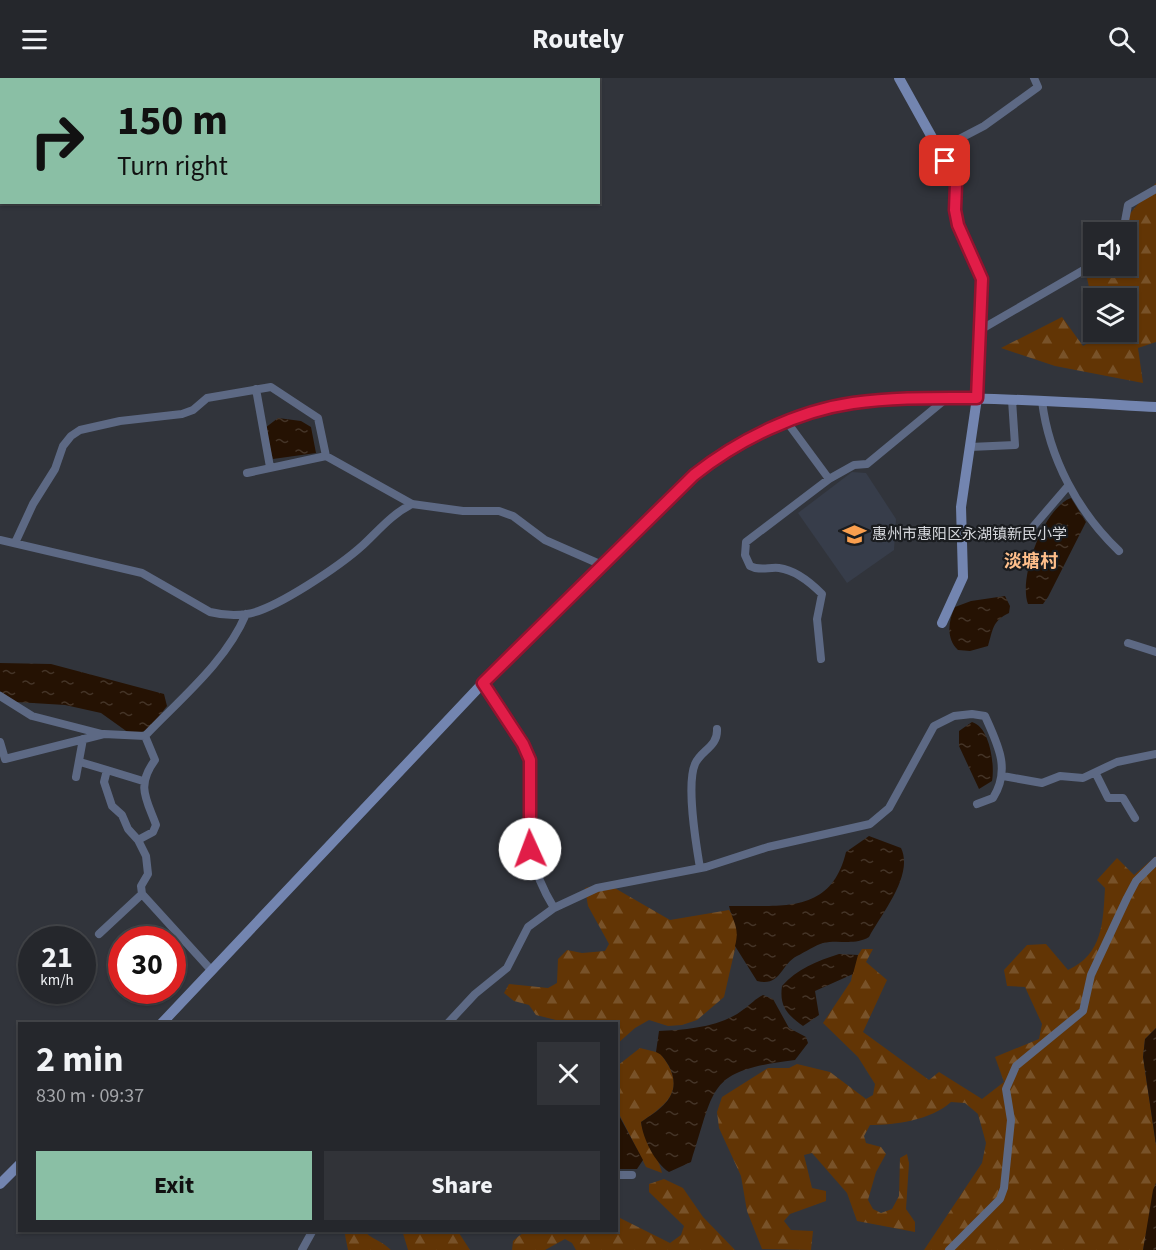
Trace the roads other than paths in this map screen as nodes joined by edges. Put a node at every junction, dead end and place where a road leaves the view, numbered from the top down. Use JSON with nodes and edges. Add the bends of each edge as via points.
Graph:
{"nodes":[{"id":1,"x":899,"y":78,"type":"edge"},
{"id":2,"x":1034,"y":78,"type":"edge"},
{"id":3,"x":939,"y":150,"type":"junction"},
{"id":4,"x":1156,"y":189,"type":"edge"},
{"id":5,"x":1125,"y":222,"type":"edge"},
{"id":6,"x":1083,"y":270,"type":"edge"},
{"id":7,"x":980,"y":330,"type":"junction"},
{"id":8,"x":256,"y":389,"type":"junction"},
{"id":9,"x":947,"y":398,"type":"junction"},
{"id":10,"x":977,"y":398,"type":"junction"},
{"id":11,"x":1012,"y":400,"type":"junction"},
{"id":12,"x":1042,"y":401,"type":"junction"},
{"id":13,"x":1156,"y":407,"type":"edge"},
{"id":14,"x":787,"y":422,"type":"junction"},
{"id":15,"x":970,"y":447,"type":"junction"},
{"id":16,"x":326,"y":456,"type":"junction"},
{"id":17,"x":270,"y":467,"type":"junction"},
{"id":18,"x":247,"y":473,"type":"dead end"},
{"id":19,"x":828,"y":478,"type":"junction"},
{"id":20,"x":1068,"y":486,"type":"junction"},
{"id":21,"x":412,"y":504,"type":"junction"},
{"id":22,"x":1016,"y":534,"type":"dead end"},
{"id":23,"x":0,"y":540,"type":"edge"},
{"id":24,"x":15,"y":543,"type":"junction"},
{"id":25,"x":1119,"y":551,"type":"dead end"},
{"id":26,"x":602,"y":565,"type":"junction"},
{"id":27,"x":246,"y":614,"type":"junction"},
{"id":28,"x":942,"y":623,"type":"dead end"},
{"id":29,"x":1128,"y":643,"type":"dead end"},
{"id":30,"x":1156,"y":652,"type":"edge"},
{"id":31,"x":822,"y":659,"type":"dead end"},
{"id":32,"x":483,"y":683,"type":"junction"},
{"id":33,"x":0,"y":696,"type":"edge"},
{"id":34,"x":717,"y":729,"type":"dead end"},
{"id":35,"x":104,"y":734,"type":"junction"},
{"id":36,"x":145,"y":736,"type":"junction"},
{"id":37,"x":83,"y":739,"type":"junction"},
{"id":38,"x":0,"y":742,"type":"edge"},
{"id":39,"x":1156,"y":754,"type":"edge"},
{"id":40,"x":80,"y":762,"type":"junction"},
{"id":41,"x":107,"y":770,"type":"junction"},
{"id":42,"x":1096,"y":774,"type":"junction"},
{"id":43,"x":1003,"y":776,"type":"junction"},
{"id":44,"x":76,"y":777,"type":"dead end"},
{"id":45,"x":143,"y":781,"type":"junction"},
{"id":46,"x":976,"y":804,"type":"dead end"},
{"id":47,"x":1135,"y":818,"type":"dead end"},
{"id":48,"x":138,"y":840,"type":"junction"},
{"id":49,"x":1156,"y":861,"type":"edge"},
{"id":50,"x":700,"y":868,"type":"junction"},
{"id":51,"x":142,"y":894,"type":"junction"},
{"id":52,"x":554,"y":908,"type":"junction"},
{"id":53,"x":99,"y":934,"type":"dead end"},
{"id":54,"x":212,"y":971,"type":"junction"},
{"id":55,"x":163,"y":1022,"type":"edge"},
{"id":56,"x":449,"y":1022,"type":"edge"},
{"id":57,"x":18,"y":1166,"type":"edge"},
{"id":58,"x":618,"y":1174,"type":"edge"},
{"id":59,"x":632,"y":1175,"type":"dead end"},
{"id":60,"x":0,"y":1184,"type":"edge"},
{"id":61,"x":312,"y":1232,"type":"edge"},
{"id":62,"x":302,"y":1250,"type":"edge"},
{"id":63,"x":949,"y":1250,"type":"edge"}],
"edges":[{"from":1,"to":3,"type":"main road"},
{"from":2,"to":3,"type":"street","via":[[1038,87],[984,126]]},
{"from":3,"to":7,"type":"main road","via":[[956,181],[956,217],[981,273]]},
{"from":4,"to":5,"type":"street","via":[[1128,206]]},
{"from":6,"to":7,"type":"street"},
{"from":7,"to":10,"type":"main road"},
{"from":8,"to":16,"type":"street","via":[[271,387],[318,418]]},
{"from":8,"to":17,"type":"street"},
{"from":8,"to":24,"type":"street","via":[[207,398],[182,414],[80,430],[63,446],[56,469],[33,504]]},
{"from":9,"to":10,"type":"main road"},
{"from":9,"to":14,"type":"main road","via":[[853,402]]},
{"from":9,"to":19,"type":"street","via":[[867,464],[854,465]]},
{"from":10,"to":11,"type":"main road"},
{"from":10,"to":15,"type":"main road"},
{"from":11,"to":12,"type":"main road"},
{"from":11,"to":15,"type":"street","via":[[1015,445]]},
{"from":12,"to":13,"type":"main road"},
{"from":12,"to":20,"type":"street","via":[[1050,439]]},
{"from":14,"to":19,"type":"street"},
{"from":14,"to":26,"type":"main road","via":[[731,449],[700,470]]},
{"from":15,"to":28,"type":"main road","via":[[961,507],[963,577]]},
{"from":16,"to":17,"type":"street"},
{"from":16,"to":21,"type":"street"},
{"from":17,"to":18,"type":"street"},
{"from":19,"to":31,"type":"street","via":[[752,535],[746,542],[745,555],[755,569],[792,572],[822,594],[817,619]]},
{"from":20,"to":22,"type":"street","via":[[1032,528]]},
{"from":20,"to":25,"type":"street","via":[[1098,531]]},
{"from":21,"to":26,"type":"street","via":[[499,511],[513,516],[545,540]]},
{"from":21,"to":27,"type":"street","via":[[398,511],[361,547],[292,595]]},
{"from":23,"to":24,"type":"street"},
{"from":24,"to":27,"type":"street","via":[[142,573],[210,612]]},
{"from":26,"to":32,"type":"main road"},
{"from":27,"to":36,"type":"street","via":[[238,634],[215,662]]},
{"from":29,"to":30,"type":"street"},
{"from":32,"to":52,"type":"street","via":[[530,760],[532,862]]},
{"from":32,"to":54,"type":"main road"},
{"from":33,"to":35,"type":"street","via":[[32,716]]},
{"from":34,"to":50,"type":"street","via":[[711,748],[695,764],[693,776]]},
{"from":35,"to":36,"type":"street"},
{"from":35,"to":37,"type":"street"},
{"from":36,"to":45,"type":"street","via":[[155,760]]},
{"from":37,"to":38,"type":"street","via":[[5,759]]},
{"from":37,"to":40,"type":"street"},
{"from":39,"to":42,"type":"street","via":[[1117,762]]},
{"from":40,"to":41,"type":"street"},
{"from":40,"to":44,"type":"street"},
{"from":41,"to":45,"type":"street"},
{"from":41,"to":48,"type":"street","via":[[104,782],[112,806]]},
{"from":42,"to":43,"type":"street","via":[[1083,778],[1060,776],[1042,783]]},
{"from":42,"to":47,"type":"street","via":[[1108,798],[1123,798]]},
{"from":43,"to":46,"type":"street","via":[[993,798]]},
{"from":43,"to":50,"type":"street","via":[[985,717],[954,716],[934,726],[889,808],[870,824],[786,842]]},
{"from":45,"to":48,"type":"street","via":[[156,825],[153,832]]},
{"from":48,"to":51,"type":"street","via":[[148,866]]},
{"from":49,"to":63,"type":"street","via":[[1136,881],[1127,898],[1091,975],[1083,1011],[1016,1066],[1006,1089],[1011,1120],[1004,1188],[994,1205]]},
{"from":50,"to":52,"type":"street","via":[[597,888]]},
{"from":51,"to":53,"type":"street"},
{"from":51,"to":54,"type":"street"},
{"from":52,"to":56,"type":"street","via":[[528,927],[507,968]]},
{"from":54,"to":55,"type":"main road"},
{"from":57,"to":60,"type":"main road"},
{"from":58,"to":59,"type":"street"},
{"from":61,"to":62,"type":"street"}]}
